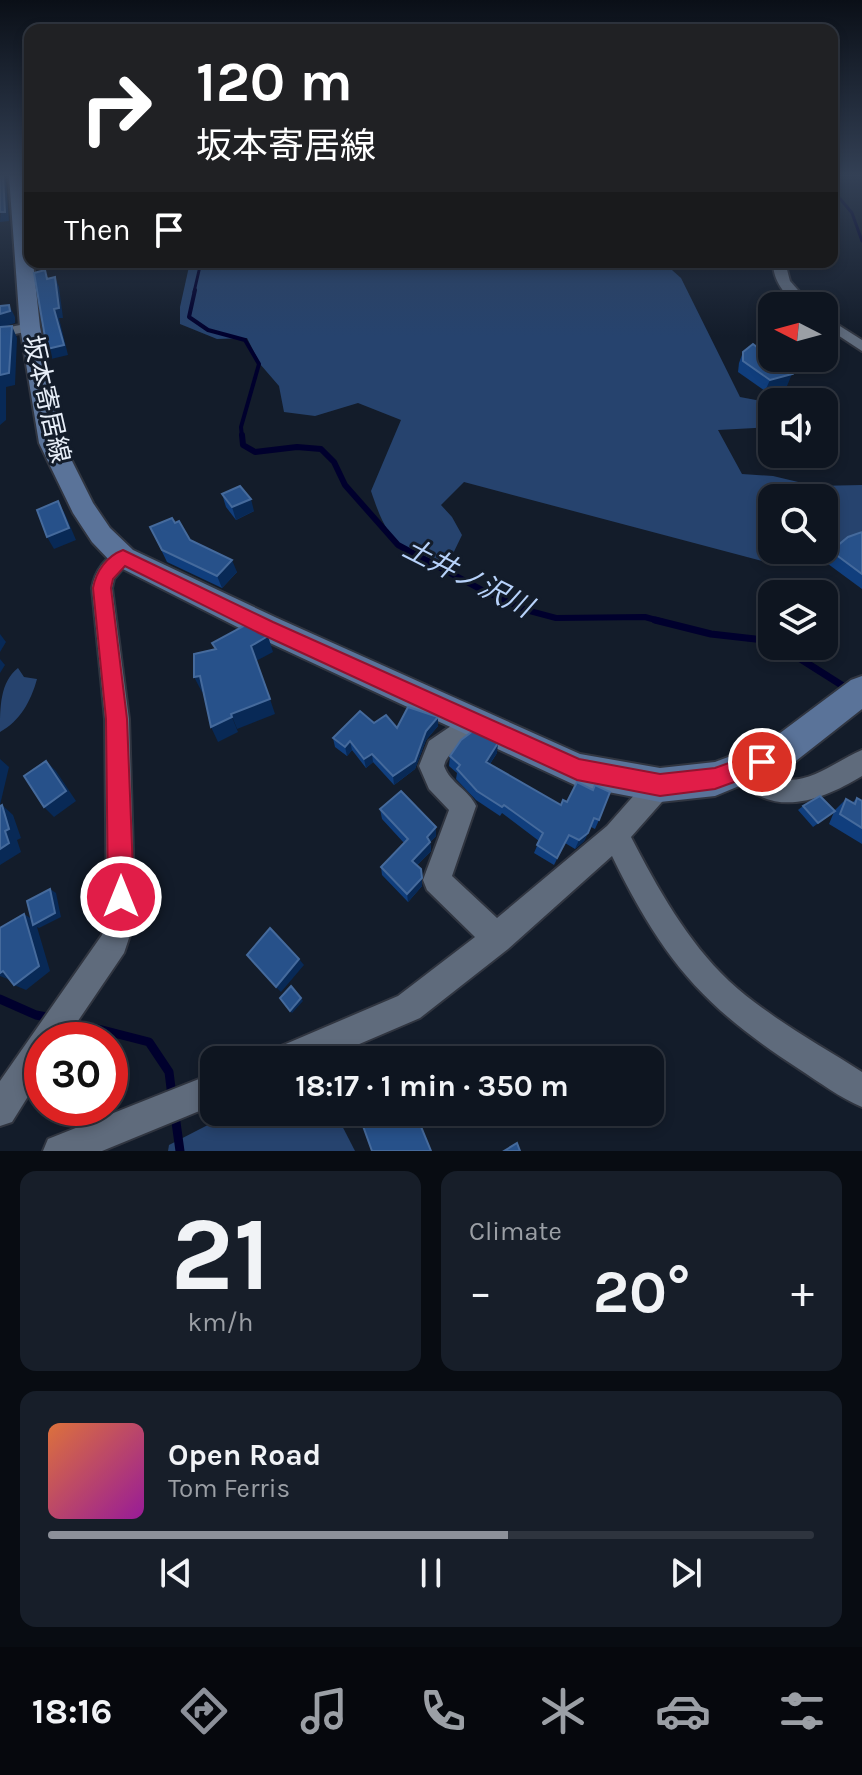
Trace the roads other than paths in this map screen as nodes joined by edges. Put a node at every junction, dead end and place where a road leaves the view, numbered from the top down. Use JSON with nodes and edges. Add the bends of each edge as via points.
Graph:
{"nodes":[{"id":1,"x":21,"y":230,"type":"edge"},
{"id":2,"x":24,"y":262,"type":"edge"},
{"id":3,"x":25,"y":268,"type":"edge"},
{"id":4,"x":779,"y":268,"type":"edge"},
{"id":5,"x":790,"y":292,"type":"edge"},
{"id":6,"x":30,"y":327,"type":"junction"},
{"id":7,"x":838,"y":330,"type":"edge"},
{"id":8,"x":0,"y":333,"type":"edge"},
{"id":9,"x":862,"y":347,"type":"edge"},
{"id":10,"x":123,"y":557,"type":"junction"},
{"id":11,"x":862,"y":690,"type":"edge"},
{"id":12,"x":473,"y":722,"type":"junction"},
{"id":13,"x":862,"y":762,"type":"edge"},
{"id":14,"x":743,"y":770,"type":"junction"},
{"id":15,"x":660,"y":785,"type":"junction"},
{"id":16,"x":616,"y":835,"type":"junction"},
{"id":17,"x":498,"y":939,"type":"junction"},
{"id":18,"x":59,"y":1022,"type":"edge"},
{"id":19,"x":318,"y":1046,"type":"edge"},
{"id":20,"x":24,"y":1073,"type":"edge"},
{"id":21,"x":862,"y":1091,"type":"edge"},
{"id":22,"x":200,"y":1095,"type":"edge"},
{"id":23,"x":0,"y":1110,"type":"edge"},
{"id":24,"x":60,"y":1151,"type":"edge"}],
"edges":[{"from":1,"to":2,"type":"main road","name":"坂本寄居線"},
{"from":3,"to":6,"type":"main road","name":"坂本寄居線"},
{"from":4,"to":5,"type":"street"},
{"from":6,"to":8,"type":"street"},
{"from":6,"to":10,"type":"main road","name":"坂本寄居線","via":[[55,455],[89,518]]},
{"from":7,"to":9,"type":"street"},
{"from":10,"to":12,"type":"main road","name":"坂本寄居線"},
{"from":10,"to":18,"type":"street","via":[[104,576],[102,588],[117,719],[121,920],[114,943]]},
{"from":11,"to":14,"type":"main road","name":"坂本寄居線","via":[[780,753]]},
{"from":12,"to":15,"type":"main road","name":"坂本寄居線","via":[[577,770]]},
{"from":12,"to":17,"type":"street","via":[[464,734],[439,748],[432,764],[437,781],[463,806],[437,880]]},
{"from":13,"to":14,"type":"street","via":[[810,788],[773,790]]},
{"from":14,"to":15,"type":"main road","name":"坂本寄居線"},
{"from":15,"to":16,"type":"street"},
{"from":16,"to":17,"type":"street"},
{"from":16,"to":21,"type":"street","via":[[647,898],[702,974],[738,1009]]},
{"from":17,"to":19,"type":"street","via":[[409,1007]]},
{"from":20,"to":23,"type":"street"},
{"from":22,"to":24,"type":"street"}]}
